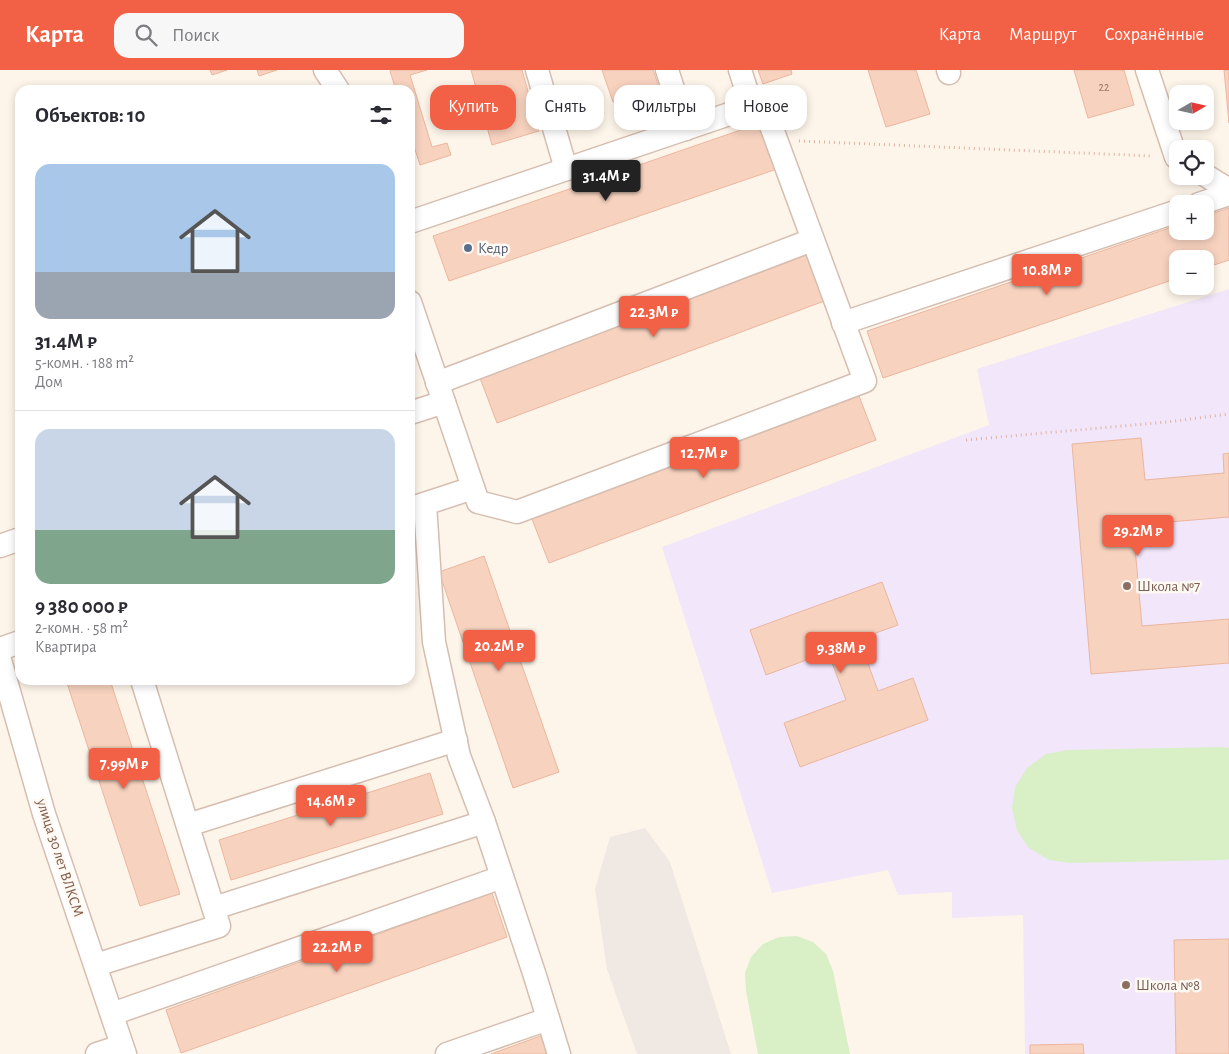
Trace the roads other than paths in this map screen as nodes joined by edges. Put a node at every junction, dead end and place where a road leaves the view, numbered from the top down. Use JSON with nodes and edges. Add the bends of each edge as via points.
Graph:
{"nodes":[{"id":1,"x":537,"y":70,"type":"edge"},
{"id":2,"x":667,"y":70,"type":"edge"},
{"id":3,"x":740,"y":70,"type":"edge"},
{"id":4,"x":1147,"y":70,"type":"edge"},
{"id":5,"x":672,"y":85,"type":"edge"},
{"id":6,"x":745,"y":85,"type":"edge"},
{"id":7,"x":683,"y":130,"type":"edge"},
{"id":8,"x":772,"y":130,"type":"edge"},
{"id":9,"x":1171,"y":140,"type":"edge"},
{"id":10,"x":566,"y":169,"type":"junction"},
{"id":11,"x":1214,"y":181,"type":"edge"},
{"id":12,"x":1229,"y":192,"type":"edge"},
{"id":13,"x":1214,"y":198,"type":"edge"},
{"id":14,"x":1169,"y":214,"type":"edge"},
{"id":15,"x":415,"y":220,"type":"edge"},
{"id":16,"x":812,"y":240,"type":"junction"},
{"id":17,"x":415,"y":317,"type":"edge"},
{"id":18,"x":843,"y":323,"type":"junction"},
{"id":19,"x":440,"y":392,"type":"junction"},
{"id":20,"x":415,"y":410,"type":"edge"},
{"id":21,"x":473,"y":488,"type":"junction"},
{"id":22,"x":417,"y":506,"type":"edge"},
{"id":23,"x":15,"y":541,"type":"edge"},
{"id":24,"x":0,"y":546,"type":"edge"},
{"id":25,"x":15,"y":644,"type":"edge"},
{"id":26,"x":0,"y":649,"type":"edge"},
{"id":27,"x":0,"y":660,"type":"edge"},
{"id":28,"x":144,"y":685,"type":"edge"},
{"id":29,"x":456,"y":740,"type":"junction"},
{"id":30,"x":484,"y":822,"type":"junction"},
{"id":31,"x":188,"y":825,"type":"junction"},
{"id":32,"x":502,"y":877,"type":"junction"},
{"id":33,"x":214,"y":908,"type":"junction"},
{"id":34,"x":96,"y":965,"type":"junction"},
{"id":35,"x":112,"y":1014,"type":"junction"},
{"id":36,"x":548,"y":1019,"type":"junction"},
{"id":37,"x":124,"y":1050,"type":"edge"},
{"id":38,"x":97,"y":1054,"type":"edge"},
{"id":39,"x":447,"y":1054,"type":"edge"},
{"id":40,"x":559,"y":1054,"type":"edge"}],
"edges":[{"from":1,"to":10,"type":"street"},
{"from":2,"to":5,"type":"street"},
{"from":3,"to":6,"type":"street"},
{"from":4,"to":9,"type":"street"},
{"from":7,"to":10,"type":"street"},
{"from":8,"to":16,"type":"street"},
{"from":10,"to":15,"type":"street"},
{"from":11,"to":12,"type":"street"},
{"from":12,"to":13,"type":"street"},
{"from":14,"to":18,"type":"street"},
{"from":16,"to":18,"type":"street"},
{"from":16,"to":19,"type":"street"},
{"from":17,"to":19,"type":"street"},
{"from":18,"to":21,"type":"street","via":[[865,380],[517,512],[478,502]]},
{"from":19,"to":20,"type":"street"},
{"from":19,"to":21,"type":"street"},
{"from":21,"to":22,"type":"street"},
{"from":22,"to":29,"type":"street","via":[[434,642]]},
{"from":23,"to":24,"type":"street"},
{"from":25,"to":26,"type":"street"},
{"from":27,"to":34,"type":"street","name":"улица 30 лет ВЛКСМ","via":[[44,814]]},
{"from":28,"to":31,"type":"street"},
{"from":29,"to":30,"type":"street"},
{"from":29,"to":31,"type":"street"},
{"from":30,"to":32,"type":"street"},
{"from":30,"to":33,"type":"street"},
{"from":31,"to":33,"type":"street"},
{"from":32,"to":35,"type":"street"},
{"from":32,"to":36,"type":"street"},
{"from":33,"to":34,"type":"street","via":[[219,926]]},
{"from":34,"to":35,"type":"street","name":"улица 30 лет ВЛКСМ"},
{"from":35,"to":37,"type":"street","name":"улица 30 лет ВЛКСМ"},
{"from":36,"to":39,"type":"street"},
{"from":36,"to":40,"type":"street"},
{"from":37,"to":38,"type":"street"}]}
